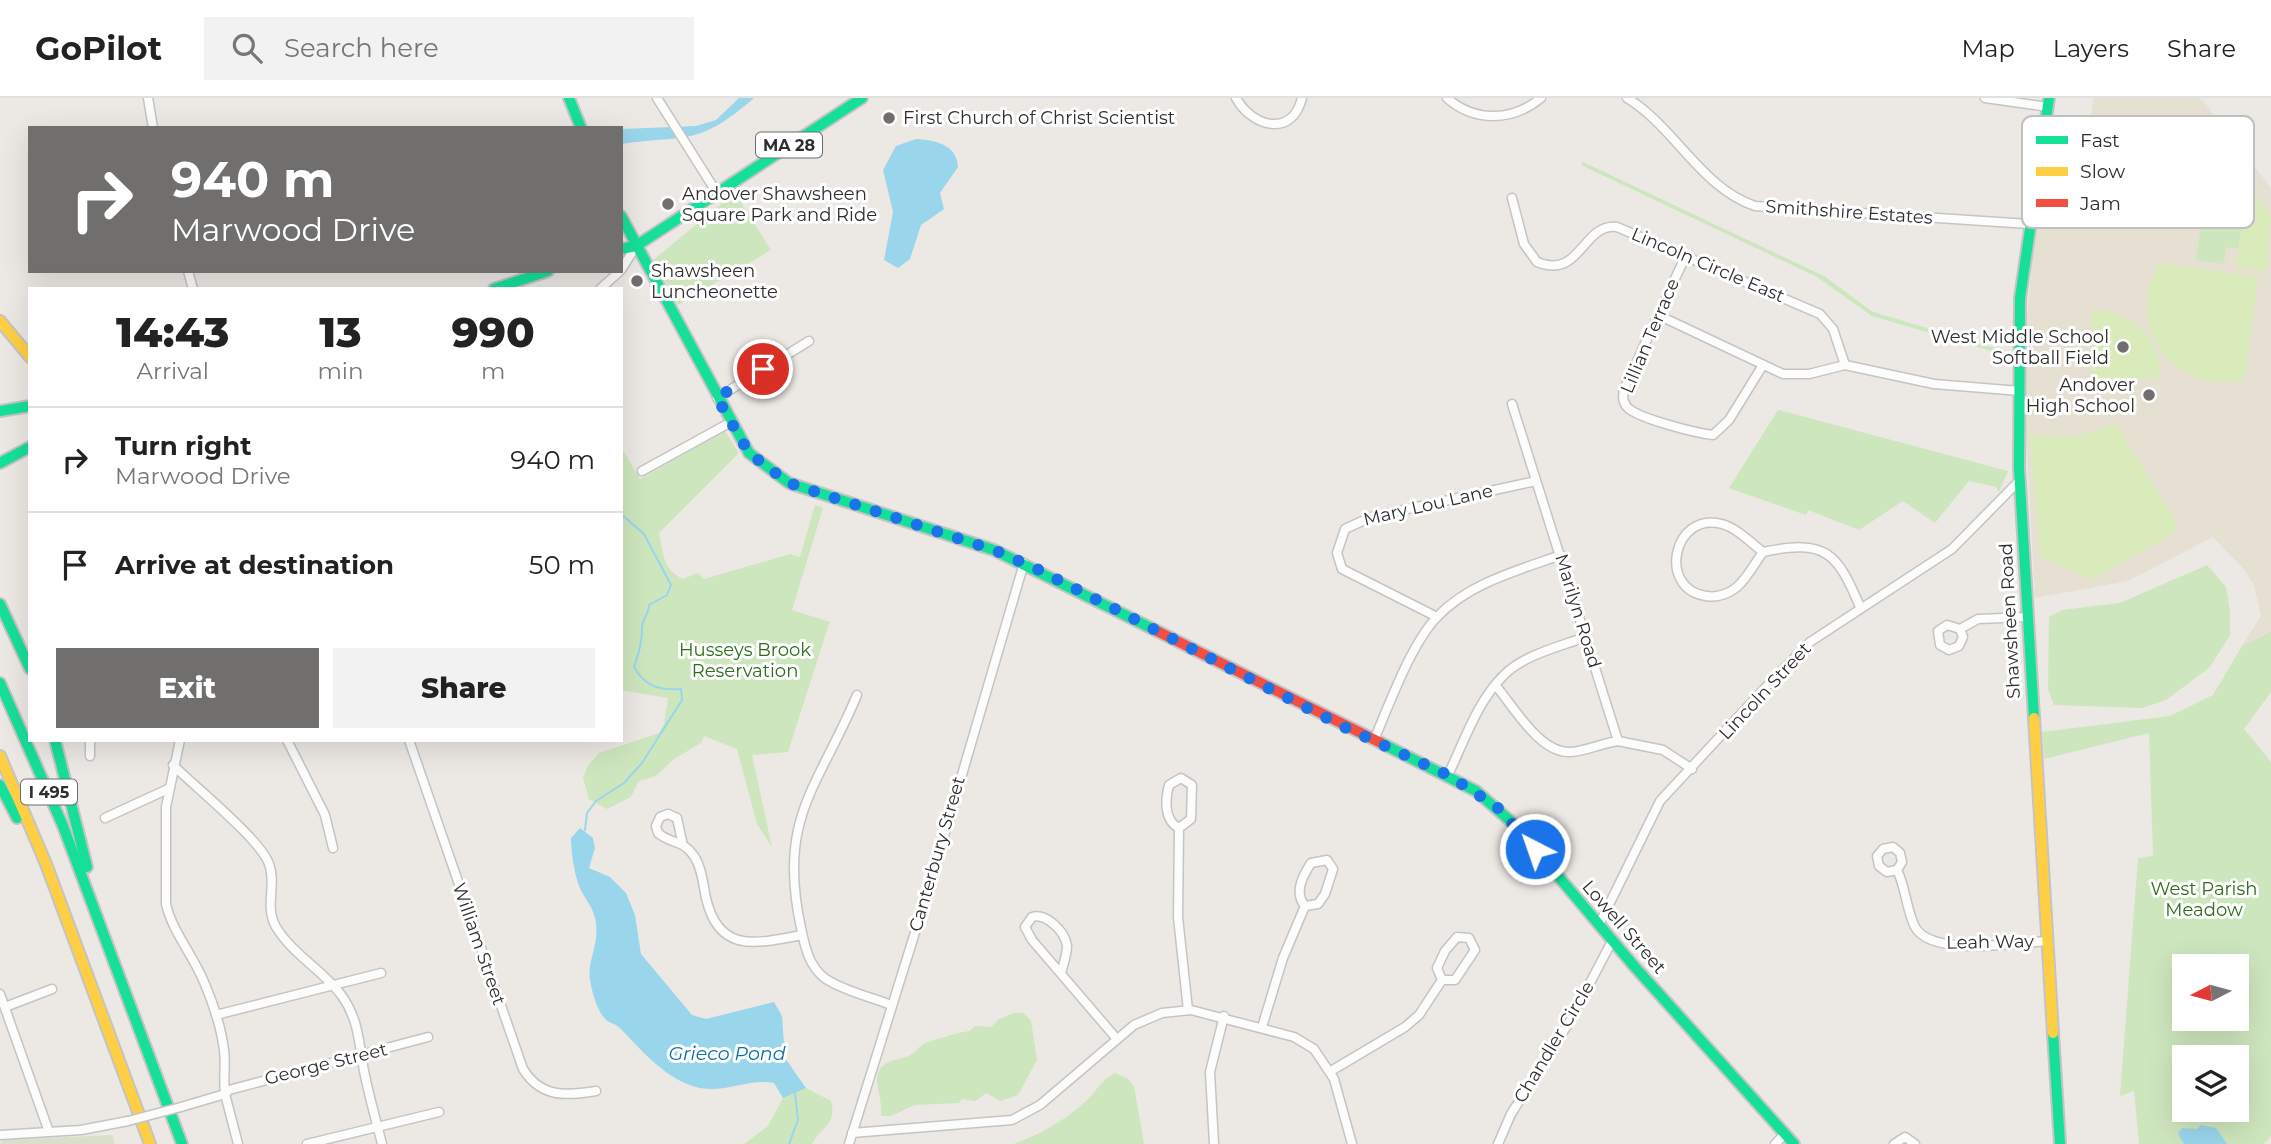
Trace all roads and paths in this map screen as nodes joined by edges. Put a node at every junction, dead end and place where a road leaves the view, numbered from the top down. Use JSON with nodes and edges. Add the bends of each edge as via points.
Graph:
{"nodes":[{"id":1,"x":148,"y":98,"type":"edge"},
{"id":2,"x":569,"y":98,"type":"edge"},
{"id":3,"x":657,"y":98,"type":"edge"},
{"id":4,"x":862,"y":98,"type":"edge"},
{"id":5,"x":1236,"y":98,"type":"edge"},
{"id":6,"x":1302,"y":98,"type":"edge"},
{"id":7,"x":1447,"y":98,"type":"edge"},
{"id":8,"x":1541,"y":98,"type":"edge"},
{"id":9,"x":1627,"y":98,"type":"edge"},
{"id":10,"x":1985,"y":98,"type":"edge"},
{"id":11,"x":2048,"y":102,"type":"edge"},
{"id":12,"x":153,"y":126,"type":"edge"},
{"id":13,"x":579,"y":126,"type":"edge"},
{"id":14,"x":717,"y":193,"type":"junction"},
{"id":15,"x":1512,"y":198,"type":"dead end"},
{"id":16,"x":623,"y":220,"type":"edge"},
{"id":17,"x":2022,"y":223,"type":"edge"},
{"id":18,"x":2028,"y":228,"type":"edge"},
{"id":19,"x":636,"y":246,"type":"junction"},
{"id":20,"x":623,"y":249,"type":"edge"},
{"id":21,"x":1686,"y":255,"type":"junction"},
{"id":22,"x":623,"y":268,"type":"edge"},
{"id":23,"x":542,"y":273,"type":"edge"},
{"id":24,"x":619,"y":273,"type":"edge"},
{"id":25,"x":500,"y":287,"type":"edge"},
{"id":26,"x":602,"y":287,"type":"edge"},
{"id":27,"x":1658,"y":315,"type":"junction"},
{"id":28,"x":0,"y":321,"type":"edge"},
{"id":29,"x":809,"y":341,"type":"dead end"},
{"id":30,"x":28,"y":356,"type":"edge"},
{"id":31,"x":1763,"y":365,"type":"junction"},
{"id":32,"x":1845,"y":366,"type":"junction"},
{"id":33,"x":2021,"y":391,"type":"junction"},
{"id":34,"x":717,"y":398,"type":"junction"},
{"id":35,"x":1512,"y":404,"type":"dead end"},
{"id":36,"x":28,"y":406,"type":"edge"},
{"id":37,"x":0,"y":411,"type":"edge"},
{"id":38,"x":731,"y":422,"type":"junction"},
{"id":39,"x":28,"y":446,"type":"edge"},
{"id":40,"x":28,"y":446,"type":"edge"},
{"id":41,"x":0,"y":454,"type":"edge"},
{"id":42,"x":0,"y":463,"type":"edge"},
{"id":43,"x":642,"y":471,"type":"dead end"},
{"id":44,"x":1535,"y":481,"type":"junction"},
{"id":45,"x":2019,"y":481,"type":"junction"},
{"id":46,"x":1763,"y":552,"type":"junction"},
{"id":47,"x":1561,"y":555,"type":"junction"},
{"id":48,"x":1024,"y":563,"type":"junction"},
{"id":49,"x":0,"y":604,"type":"edge"},
{"id":50,"x":1860,"y":607,"type":"junction"},
{"id":51,"x":1437,"y":617,"type":"junction"},
{"id":52,"x":2027,"y":617,"type":"junction"},
{"id":53,"x":1959,"y":629,"type":"dead end"},
{"id":54,"x":1585,"y":637,"type":"junction"},
{"id":55,"x":28,"y":665,"type":"edge"},
{"id":56,"x":0,"y":683,"type":"edge"},
{"id":57,"x":1496,"y":686,"type":"junction"},
{"id":58,"x":857,"y":695,"type":"dead end"},
{"id":59,"x":1374,"y":740,"type":"junction"},
{"id":60,"x":1618,"y":741,"type":"junction"},
{"id":61,"x":56,"y":742,"type":"edge"},
{"id":62,"x":90,"y":742,"type":"edge"},
{"id":63,"x":179,"y":742,"type":"edge"},
{"id":64,"x":288,"y":742,"type":"edge"},
{"id":65,"x":410,"y":742,"type":"edge"},
{"id":66,"x":0,"y":756,"type":"edge"},
{"id":67,"x":90,"y":756,"type":"dead end"},
{"id":68,"x":173,"y":765,"type":"junction"},
{"id":69,"x":1692,"y":769,"type":"junction"},
{"id":70,"x":1448,"y":775,"type":"junction"},
{"id":71,"x":0,"y":785,"type":"edge"},
{"id":72,"x":168,"y":789,"type":"junction"},
{"id":73,"x":105,"y":818,"type":"dead end"},
{"id":74,"x":1180,"y":828,"type":"junction"},
{"id":75,"x":682,"y":841,"type":"dead end"},
{"id":76,"x":333,"y":848,"type":"dead end"},
{"id":77,"x":46,"y":864,"type":"junction"},
{"id":78,"x":1896,"y":870,"type":"dead end"},
{"id":79,"x":92,"y":903,"type":"junction"},
{"id":80,"x":1305,"y":906,"type":"junction"},
{"id":81,"x":1599,"y":925,"type":"junction"},
{"id":82,"x":802,"y":935,"type":"junction"},
{"id":83,"x":1612,"y":941,"type":"junction"},
{"id":84,"x":2047,"y":941,"type":"junction"},
{"id":85,"x":381,"y":973,"type":"dead end"},
{"id":86,"x":1060,"y":973,"type":"junction"},
{"id":87,"x":1442,"y":980,"type":"junction"},
{"id":88,"x":331,"y":985,"type":"junction"},
{"id":89,"x":52,"y":989,"type":"dead end"},
{"id":90,"x":0,"y":994,"type":"edge"},
{"id":91,"x":891,"y":1005,"type":"junction"},
{"id":92,"x":5,"y":1007,"type":"junction"},
{"id":93,"x":1188,"y":1010,"type":"junction"},
{"id":94,"x":216,"y":1015,"type":"junction"},
{"id":95,"x":1224,"y":1016,"type":"junction"},
{"id":96,"x":1262,"y":1027,"type":"junction"},
{"id":97,"x":428,"y":1037,"type":"dead end"},
{"id":98,"x":1116,"y":1038,"type":"junction"},
{"id":99,"x":362,"y":1055,"type":"junction"},
{"id":100,"x":1331,"y":1071,"type":"junction"},
{"id":101,"x":596,"y":1091,"type":"dead end"},
{"id":102,"x":225,"y":1094,"type":"junction"},
{"id":103,"x":439,"y":1112,"type":"dead end"},
{"id":104,"x":378,"y":1126,"type":"junction"},
{"id":105,"x":49,"y":1132,"type":"junction"},
{"id":106,"x":852,"y":1133,"type":"junction"},
{"id":107,"x":1785,"y":1134,"type":"junction"},
{"id":108,"x":0,"y":1135,"type":"edge"},
{"id":109,"x":150,"y":1144,"type":"edge"},
{"id":110,"x":182,"y":1144,"type":"edge"},
{"id":111,"x":237,"y":1144,"type":"edge"},
{"id":112,"x":307,"y":1144,"type":"edge"},
{"id":113,"x":382,"y":1144,"type":"edge"},
{"id":114,"x":849,"y":1144,"type":"edge"},
{"id":115,"x":1214,"y":1144,"type":"edge"},
{"id":116,"x":1352,"y":1144,"type":"edge"},
{"id":117,"x":1498,"y":1144,"type":"edge"},
{"id":118,"x":1775,"y":1144,"type":"edge"},
{"id":119,"x":1794,"y":1144,"type":"edge"},
{"id":120,"x":1894,"y":1144,"type":"edge"},
{"id":121,"x":1915,"y":1144,"type":"edge"},
{"id":122,"x":2060,"y":1144,"type":"edge"}],
"edges":[{"from":1,"to":12,"type":"street"},
{"from":2,"to":13,"type":"main road"},
{"from":3,"to":14,"type":"street"},
{"from":4,"to":14,"type":"main road","number":"MA 28"},
{"from":5,"to":6,"type":"street","via":[[1248,115],[1267,124],[1290,118]]},
{"from":7,"to":8,"type":"street","via":[[1469,112],[1491,117],[1522,110]]},
{"from":9,"to":17,"type":"street","name":"Smithshire Estates","via":[[1651,114],[1720,186],[1755,206]]},
{"from":10,"to":11,"type":"street"},
{"from":14,"to":19,"type":"main road","number":"MA 28"},
{"from":15,"to":21,"type":"street","name":"Lincoln Circle East","via":[[1526,249],[1542,264],[1569,261],[1596,233],[1609,227]]},
{"from":16,"to":19,"type":"main road","name":"Lowell Street"},
{"from":18,"to":33,"type":"main road","name":"Shawsheen Road","via":[[2019,315]]},
{"from":19,"to":20,"type":"main road","number":"MA 28"},
{"from":19,"to":22,"type":"street"},
{"from":19,"to":34,"type":"main road","name":"Lowell Street"},
{"from":21,"to":27,"type":"street","name":"Lillian Terrace"},
{"from":21,"to":32,"type":"street","name":"Lincoln Circle East","via":[[1821,314],[1833,330]]},
{"from":23,"to":25,"type":"main road"},
{"from":24,"to":26,"type":"street"},
{"from":27,"to":31,"type":"street"},
{"from":27,"to":31,"type":"street","name":"Lillian Terrace","via":[[1622,394],[1638,415],[1713,435],[1729,421]]},
{"from":28,"to":30,"type":"main road"},
{"from":29,"to":34,"type":"street"},
{"from":31,"to":32,"type":"street","via":[[1783,374]]},
{"from":32,"to":33,"type":"street","via":[[1934,384]]},
{"from":33,"to":45,"type":"main road","name":"Shawsheen Road"},
{"from":34,"to":38,"type":"main road","name":"Lowell Street"},
{"from":35,"to":44,"type":"street","name":"Marilyn Road"},
{"from":36,"to":37,"type":"main road"},
{"from":38,"to":43,"type":"street"},
{"from":38,"to":48,"type":"main road","name":"Lowell Street","via":[[749,453],[789,483]]},
{"from":39,"to":41,"type":"main road"},
{"from":40,"to":42,"type":"main road"},
{"from":44,"to":47,"type":"street","name":"Marilyn Road"},
{"from":44,"to":51,"type":"street","name":"Mary Lou Lane","via":[[1371,516],[1345,529],[1337,553],[1342,569]]},
{"from":45,"to":50,"type":"street","name":"Lincoln Street","via":[[1952,549]]},
{"from":45,"to":52,"type":"main road","name":"Shawsheen Road"},
{"from":46,"to":46,"type":"street","via":[[1741,583],[1723,595],[1708,597],[1694,592],[1682,582],[1676,568],[1681,540],[1705,523],[1727,526]]},
{"from":46,"to":50,"type":"street","via":[[1805,548],[1833,556]]},
{"from":47,"to":51,"type":"street","via":[[1496,580]]},
{"from":47,"to":54,"type":"street","name":"Marilyn Road"},
{"from":48,"to":59,"type":"main road","name":"Lowell Street"},
{"from":48,"to":91,"type":"street","name":"Canterbury Street"},
{"from":49,"to":55,"type":"main road"},
{"from":50,"to":69,"type":"street","name":"Lincoln Street","via":[[1810,642]]},
{"from":51,"to":59,"type":"street","via":[[1398,683]]},
{"from":52,"to":53,"type":"street","via":[[1972,620]]},
{"from":52,"to":84,"type":"main road","name":"Shawsheen Road"},
{"from":54,"to":57,"type":"street","via":[[1522,663]]},
{"from":54,"to":60,"type":"street","name":"Marilyn Road"},
{"from":56,"to":79,"type":"main road","number":"I 495"},
{"from":57,"to":60,"type":"street","via":[[1536,734],[1559,752]]},
{"from":57,"to":70,"type":"street"},
{"from":58,"to":82,"type":"street","via":[[812,783],[798,822],[793,864]]},
{"from":59,"to":70,"type":"main road","name":"Lowell Street"},
{"from":60,"to":69,"type":"street","via":[[1663,750]]},
{"from":61,"to":79,"type":"main road"},
{"from":62,"to":67,"type":"street"},
{"from":63,"to":68,"type":"street"},
{"from":64,"to":76,"type":"street","via":[[325,815]]},
{"from":65,"to":101,"type":"street","name":"William Street","via":[[523,1069],[537,1086],[551,1093]]},
{"from":66,"to":77,"type":"main road","number":"I 495"},
{"from":68,"to":72,"type":"street"},
{"from":68,"to":88,"type":"street","via":[[264,854],[272,873],[270,912],[276,927]]},
{"from":69,"to":81,"type":"street","name":"Lincoln Street","via":[[1655,810]]},
{"from":70,"to":81,"type":"main road","name":"Lowell Street","via":[[1497,807]]},
{"from":71,"to":77,"type":"main road","via":[[27,840]]},
{"from":72,"to":73,"type":"street"},
{"from":72,"to":94,"type":"street","via":[[166,904]]},
{"from":74,"to":74,"type":"street","via":[[1169,819],[1167,800],[1169,785],[1181,778],[1192,785],[1194,803],[1191,819]]},
{"from":74,"to":93,"type":"street","via":[[1178,917]]},
{"from":75,"to":82,"type":"street","via":[[697,862],[710,912],[723,932],[753,943]]},
{"from":77,"to":109,"type":"main road","number":"I 495"},
{"from":78,"to":84,"type":"street","name":"Leah Way","via":[[1915,927],[1929,941],[1976,945]]},
{"from":79,"to":110,"type":"main road","number":"I 495"},
{"from":80,"to":80,"type":"street","via":[[1299,892],[1305,873],[1313,862],[1326,860],[1333,870],[1325,894],[1318,904]]},
{"from":80,"to":96,"type":"street"},
{"from":81,"to":83,"type":"main road","name":"Lowell Street"},
{"from":82,"to":91,"type":"street","via":[[812,965],[827,980]]},
{"from":83,"to":107,"type":"main road","name":"Lowell Street"},
{"from":83,"to":117,"type":"street","name":"Chandler Circle"},
{"from":84,"to":122,"type":"main road","name":"Shawsheen Road"},
{"from":85,"to":88,"type":"street"},
{"from":86,"to":86,"type":"street","via":[[1028,934],[1025,925],[1032,917],[1048,919],[1065,940]]},
{"from":86,"to":98,"type":"street"},
{"from":87,"to":87,"type":"street","via":[[1458,978],[1474,955],[1475,945],[1469,937],[1456,938],[1445,951],[1437,968]]},
{"from":87,"to":100,"type":"street","via":[[1419,1015],[1405,1027]]},
{"from":88,"to":94,"type":"street"},
{"from":88,"to":99,"type":"street","via":[[358,1025]]},
{"from":89,"to":92,"type":"street"},
{"from":90,"to":92,"type":"street"},
{"from":91,"to":106,"type":"street","name":"Canterbury Street"},
{"from":92,"to":105,"type":"street"},
{"from":93,"to":95,"type":"street"},
{"from":93,"to":98,"type":"street","via":[[1148,1017]]},
{"from":94,"to":102,"type":"street","via":[[224,1051]]},
{"from":95,"to":96,"type":"street"},
{"from":95,"to":115,"type":"street","via":[[1210,1072]]},
{"from":96,"to":100,"type":"street","via":[[1307,1044]]},
{"from":97,"to":99,"type":"street","name":"George Street"},
{"from":98,"to":106,"type":"street","via":[[1040,1105],[1012,1121]]},
{"from":99,"to":102,"type":"street","name":"George Street","via":[[237,1086]]},
{"from":99,"to":104,"type":"street"},
{"from":100,"to":116,"type":"street"},
{"from":102,"to":105,"type":"street","name":"George Street","bridge":true,"via":[[99,1128]]},
{"from":102,"to":111,"type":"street"},
{"from":103,"to":104,"type":"street"},
{"from":104,"to":112,"type":"street"},
{"from":104,"to":113,"type":"street"},
{"from":105,"to":108,"type":"street","name":"George Street"},
{"from":106,"to":114,"type":"street","name":"Canterbury Street"},
{"from":107,"to":118,"type":"street"},
{"from":107,"to":119,"type":"main road","name":"Lowell Street"},
{"from":120,"to":121,"type":"street","via":[[1902,1137]]}]}
